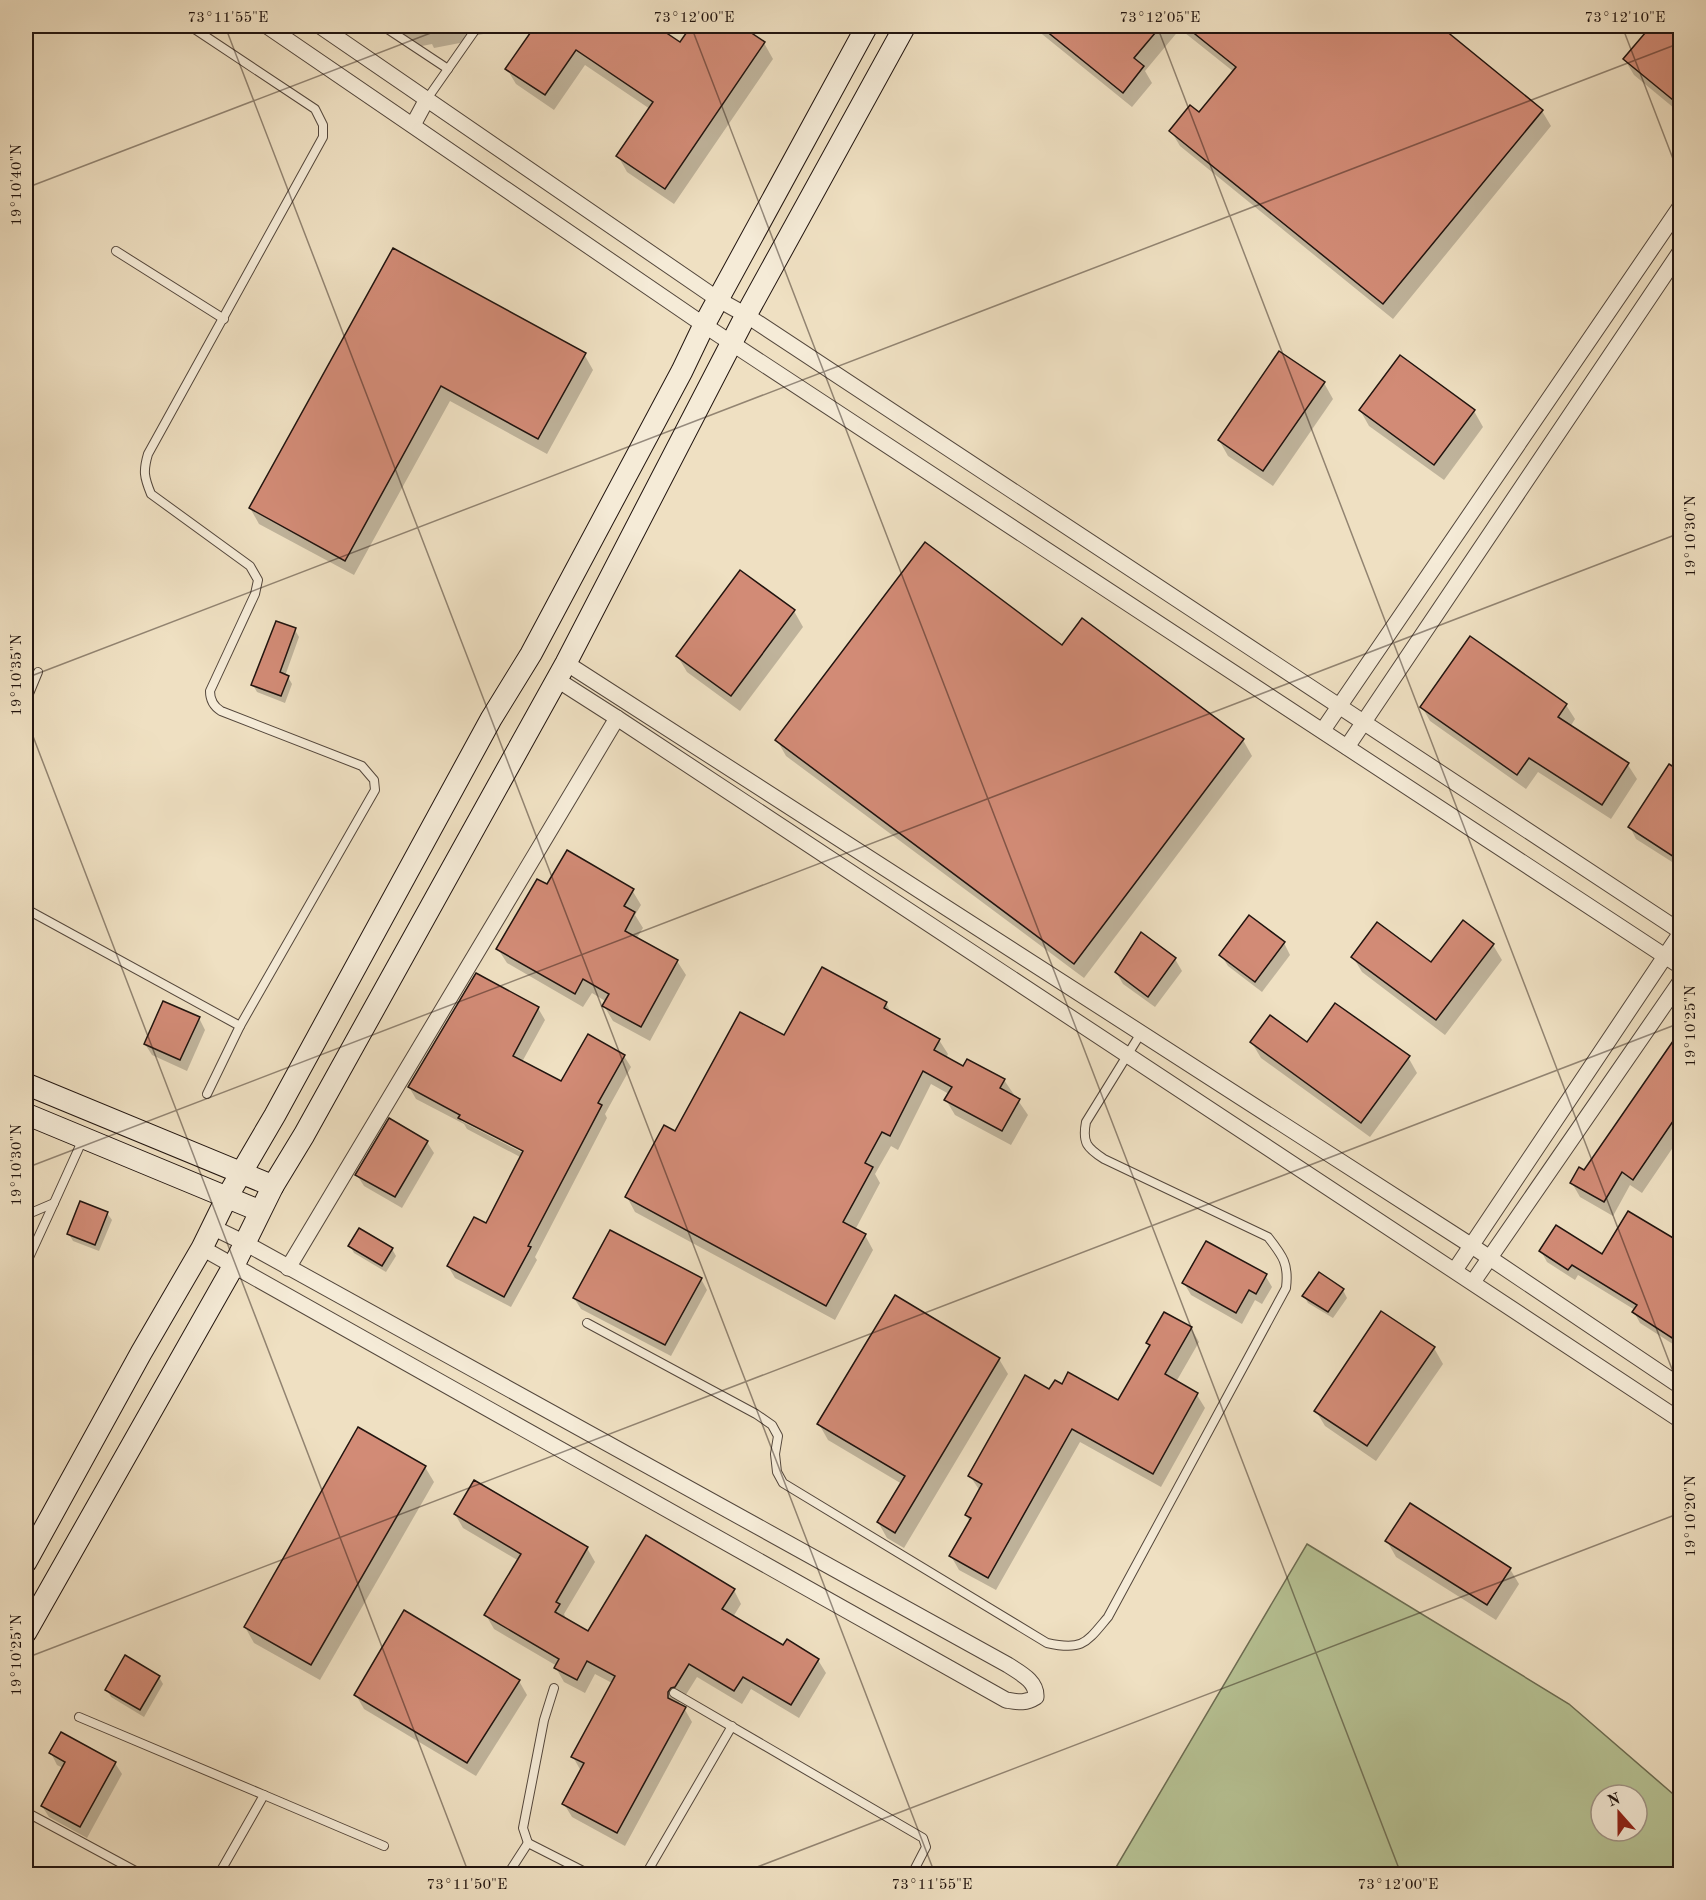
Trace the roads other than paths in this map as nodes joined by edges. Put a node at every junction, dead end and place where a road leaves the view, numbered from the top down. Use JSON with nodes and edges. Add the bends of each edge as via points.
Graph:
{"nodes":[{"id":1,"x":190,"y":26,"type":"edge"},
{"id":2,"x":267,"y":26,"type":"edge"},
{"id":3,"x":322,"y":26,"type":"edge"},
{"id":4,"x":383,"y":26,"type":"edge"},
{"id":5,"x":478,"y":26,"type":"edge"},
{"id":6,"x":867,"y":26,"type":"edge"},
{"id":7,"x":896,"y":28,"type":"edge"},
{"id":8,"x":448,"y":69,"type":"junction"},
{"id":9,"x":427,"y":99,"type":"junction"},
{"id":10,"x":413,"y":125,"type":"junction"},
{"id":11,"x":1680,"y":207,"type":"edge"},
{"id":12,"x":1654,"y":246,"type":"junction"},
{"id":13,"x":116,"y":251,"type":"dead end"},
{"id":14,"x":1680,"y":255,"type":"edge"},
{"id":15,"x":719,"y":300,"type":"junction"},
{"id":16,"x":746,"y":315,"type":"junction"},
{"id":17,"x":224,"y":319,"type":"junction"},
{"id":18,"x":704,"y":325,"type":"junction"},
{"id":19,"x":731,"y":343,"type":"junction"},
{"id":20,"x":561,"y":671,"type":"junction"},
{"id":21,"x":38,"y":672,"type":"dead end"},
{"id":22,"x":26,"y":701,"type":"edge"},
{"id":23,"x":1339,"y":706,"type":"junction"},
{"id":24,"x":617,"y":718,"type":"junction"},
{"id":25,"x":1364,"y":723,"type":"junction"},
{"id":26,"x":1323,"y":730,"type":"junction"},
{"id":27,"x":1347,"y":747,"type":"junction"},
{"id":28,"x":26,"y":909,"type":"edge"},
{"id":29,"x":1680,"y":932,"type":"edge"},
{"id":30,"x":1666,"y":956,"type":"junction"},
{"id":31,"x":1680,"y":966,"type":"edge"},
{"id":32,"x":1680,"y":982,"type":"edge"},
{"id":33,"x":240,"y":1026,"type":"junction"},
{"id":34,"x":1141,"y":1033,"type":"junction"},
{"id":35,"x":1127,"y":1055,"type":"junction"},
{"id":36,"x":26,"y":1084,"type":"edge"},
{"id":37,"x":207,"y":1094,"type":"dead end"},
{"id":38,"x":26,"y":1114,"type":"edge"},
{"id":39,"x":84,"y":1138,"type":"junction"},
{"id":40,"x":241,"y":1172,"type":"junction"},
{"id":41,"x":273,"y":1186,"type":"junction"},
{"id":42,"x":227,"y":1197,"type":"junction"},
{"id":43,"x":54,"y":1203,"type":"junction"},
{"id":44,"x":260,"y":1211,"type":"junction"},
{"id":45,"x":26,"y":1215,"type":"edge"},
{"id":46,"x":212,"y":1227,"type":"junction"},
{"id":47,"x":245,"y":1243,"type":"junction"},
{"id":48,"x":1472,"y":1246,"type":"junction"},
{"id":49,"x":202,"y":1248,"type":"junction"},
{"id":50,"x":1490,"y":1258,"type":"junction"},
{"id":51,"x":26,"y":1264,"type":"edge"},
{"id":52,"x":234,"y":1265,"type":"junction"},
{"id":53,"x":288,"y":1268,"type":"junction"},
{"id":54,"x":1455,"y":1270,"type":"junction"},
{"id":55,"x":1473,"y":1282,"type":"junction"},
{"id":56,"x":587,"y":1323,"type":"dead end"},
{"id":57,"x":1680,"y":1386,"type":"edge"},
{"id":58,"x":1680,"y":1420,"type":"edge"},
{"id":59,"x":26,"y":1562,"type":"edge"},
{"id":60,"x":26,"y":1632,"type":"edge"},
{"id":61,"x":554,"y":1688,"type":"dead end"},
{"id":62,"x":674,"y":1692,"type":"dead end"},
{"id":63,"x":79,"y":1717,"type":"dead end"},
{"id":64,"x":732,"y":1726,"type":"junction"},
{"id":65,"x":264,"y":1795,"type":"junction"},
{"id":66,"x":26,"y":1812,"type":"edge"},
{"id":67,"x":528,"y":1843,"type":"junction"},
{"id":68,"x":384,"y":1846,"type":"dead end"},
{"id":69,"x":141,"y":1875,"type":"edge"},
{"id":70,"x":219,"y":1875,"type":"edge"},
{"id":71,"x":508,"y":1875,"type":"edge"},
{"id":72,"x":589,"y":1875,"type":"edge"},
{"id":73,"x":646,"y":1875,"type":"edge"},
{"id":74,"x":912,"y":1875,"type":"edge"}],
"edges":[{"from":1,"to":17,"type":"lane","via":[[315,109],[323,125],[323,137]]},
{"from":2,"to":10,"type":"street"},
{"from":3,"to":9,"type":"street"},
{"from":4,"to":8,"type":"lane"},
{"from":5,"to":8,"type":"lane"},
{"from":6,"to":15,"type":"street"},
{"from":7,"to":16,"type":"street"},
{"from":8,"to":9,"type":"lane"},
{"from":9,"to":10,"type":"street"},
{"from":9,"to":15,"type":"street"},
{"from":10,"to":18,"type":"street"},
{"from":11,"to":12,"type":"street"},
{"from":12,"to":14,"type":"street"},
{"from":12,"to":23,"type":"street"},
{"from":13,"to":17,"type":"lane"},
{"from":14,"to":25,"type":"street"},
{"from":15,"to":16,"type":"street"},
{"from":15,"to":18,"type":"street"},
{"from":16,"to":19,"type":"street"},
{"from":16,"to":23,"type":"street"},
{"from":17,"to":33,"type":"lane","via":[[148,454],[143,470],[151,494],[250,566],[258,580],[213,681],[210,699],[221,711],[362,766],[374,780],[375,790]]},
{"from":18,"to":19,"type":"street"},
{"from":18,"to":40,"type":"street","via":[[531,654],[491,719]]},
{"from":19,"to":20,"type":"street"},
{"from":19,"to":26,"type":"street"},
{"from":20,"to":24,"type":"street"},
{"from":20,"to":34,"type":"street"},
{"from":20,"to":41,"type":"street"},
{"from":21,"to":22,"type":"lane"},
{"from":23,"to":25,"type":"street"},
{"from":23,"to":26,"type":"street"},
{"from":24,"to":35,"type":"street"},
{"from":24,"to":53,"type":"street"},
{"from":25,"to":27,"type":"street"},
{"from":25,"to":29,"type":"street"},
{"from":26,"to":27,"type":"street"},
{"from":27,"to":30,"type":"street"},
{"from":28,"to":33,"type":"lane"},
{"from":29,"to":30,"type":"street"},
{"from":30,"to":31,"type":"street"},
{"from":30,"to":48,"type":"street"},
{"from":32,"to":50,"type":"street"},
{"from":33,"to":37,"type":"lane"},
{"from":34,"to":35,"type":"lane"},
{"from":34,"to":48,"type":"street"},
{"from":35,"to":54,"type":"street"},
{"from":35,"to":56,"type":"lane","via":[[1086,1122],[1083,1136],[1090,1150],[1268,1238],[1282,1254],[1288,1273],[1286,1288],[1108,1617],[1086,1642],[1069,1648],[1047,1643],[783,1484],[775,1454],[778,1436],[772,1425]]},
{"from":36,"to":40,"type":"street"},
{"from":38,"to":39,"type":"street"},
{"from":39,"to":42,"type":"street"},
{"from":39,"to":43,"type":"lane"},
{"from":40,"to":41,"type":"street"},
{"from":40,"to":42,"type":"street"},
{"from":41,"to":44,"type":"street"},
{"from":42,"to":44,"type":"street"},
{"from":42,"to":46,"type":"street"},
{"from":43,"to":45,"type":"lane"},
{"from":43,"to":51,"type":"lane"},
{"from":44,"to":47,"type":"street"},
{"from":46,"to":47,"type":"street"},
{"from":46,"to":49,"type":"street"},
{"from":47,"to":52,"type":"street"},
{"from":47,"to":53,"type":"street"},
{"from":48,"to":50,"type":"street"},
{"from":48,"to":54,"type":"street"},
{"from":49,"to":52,"type":"street"},
{"from":49,"to":59,"type":"street"},
{"from":50,"to":55,"type":"street"},
{"from":50,"to":57,"type":"street"},
{"from":52,"to":53,"type":"street","via":[[1006,1700],[1020,1703],[1036,1697],[1034,1685],[1008,1665]]},
{"from":52,"to":60,"type":"street"},
{"from":54,"to":55,"type":"street"},
{"from":55,"to":58,"type":"street"},
{"from":61,"to":67,"type":"lane","via":[[544,1720],[524,1828]]},
{"from":62,"to":64,"type":"lane"},
{"from":63,"to":65,"type":"lane"},
{"from":64,"to":73,"type":"lane"},
{"from":64,"to":74,"type":"lane","via":[[923,1838],[926,1847]]},
{"from":65,"to":68,"type":"lane"},
{"from":65,"to":70,"type":"lane"},
{"from":66,"to":69,"type":"lane"},
{"from":67,"to":71,"type":"lane"},
{"from":67,"to":72,"type":"lane"}]}
